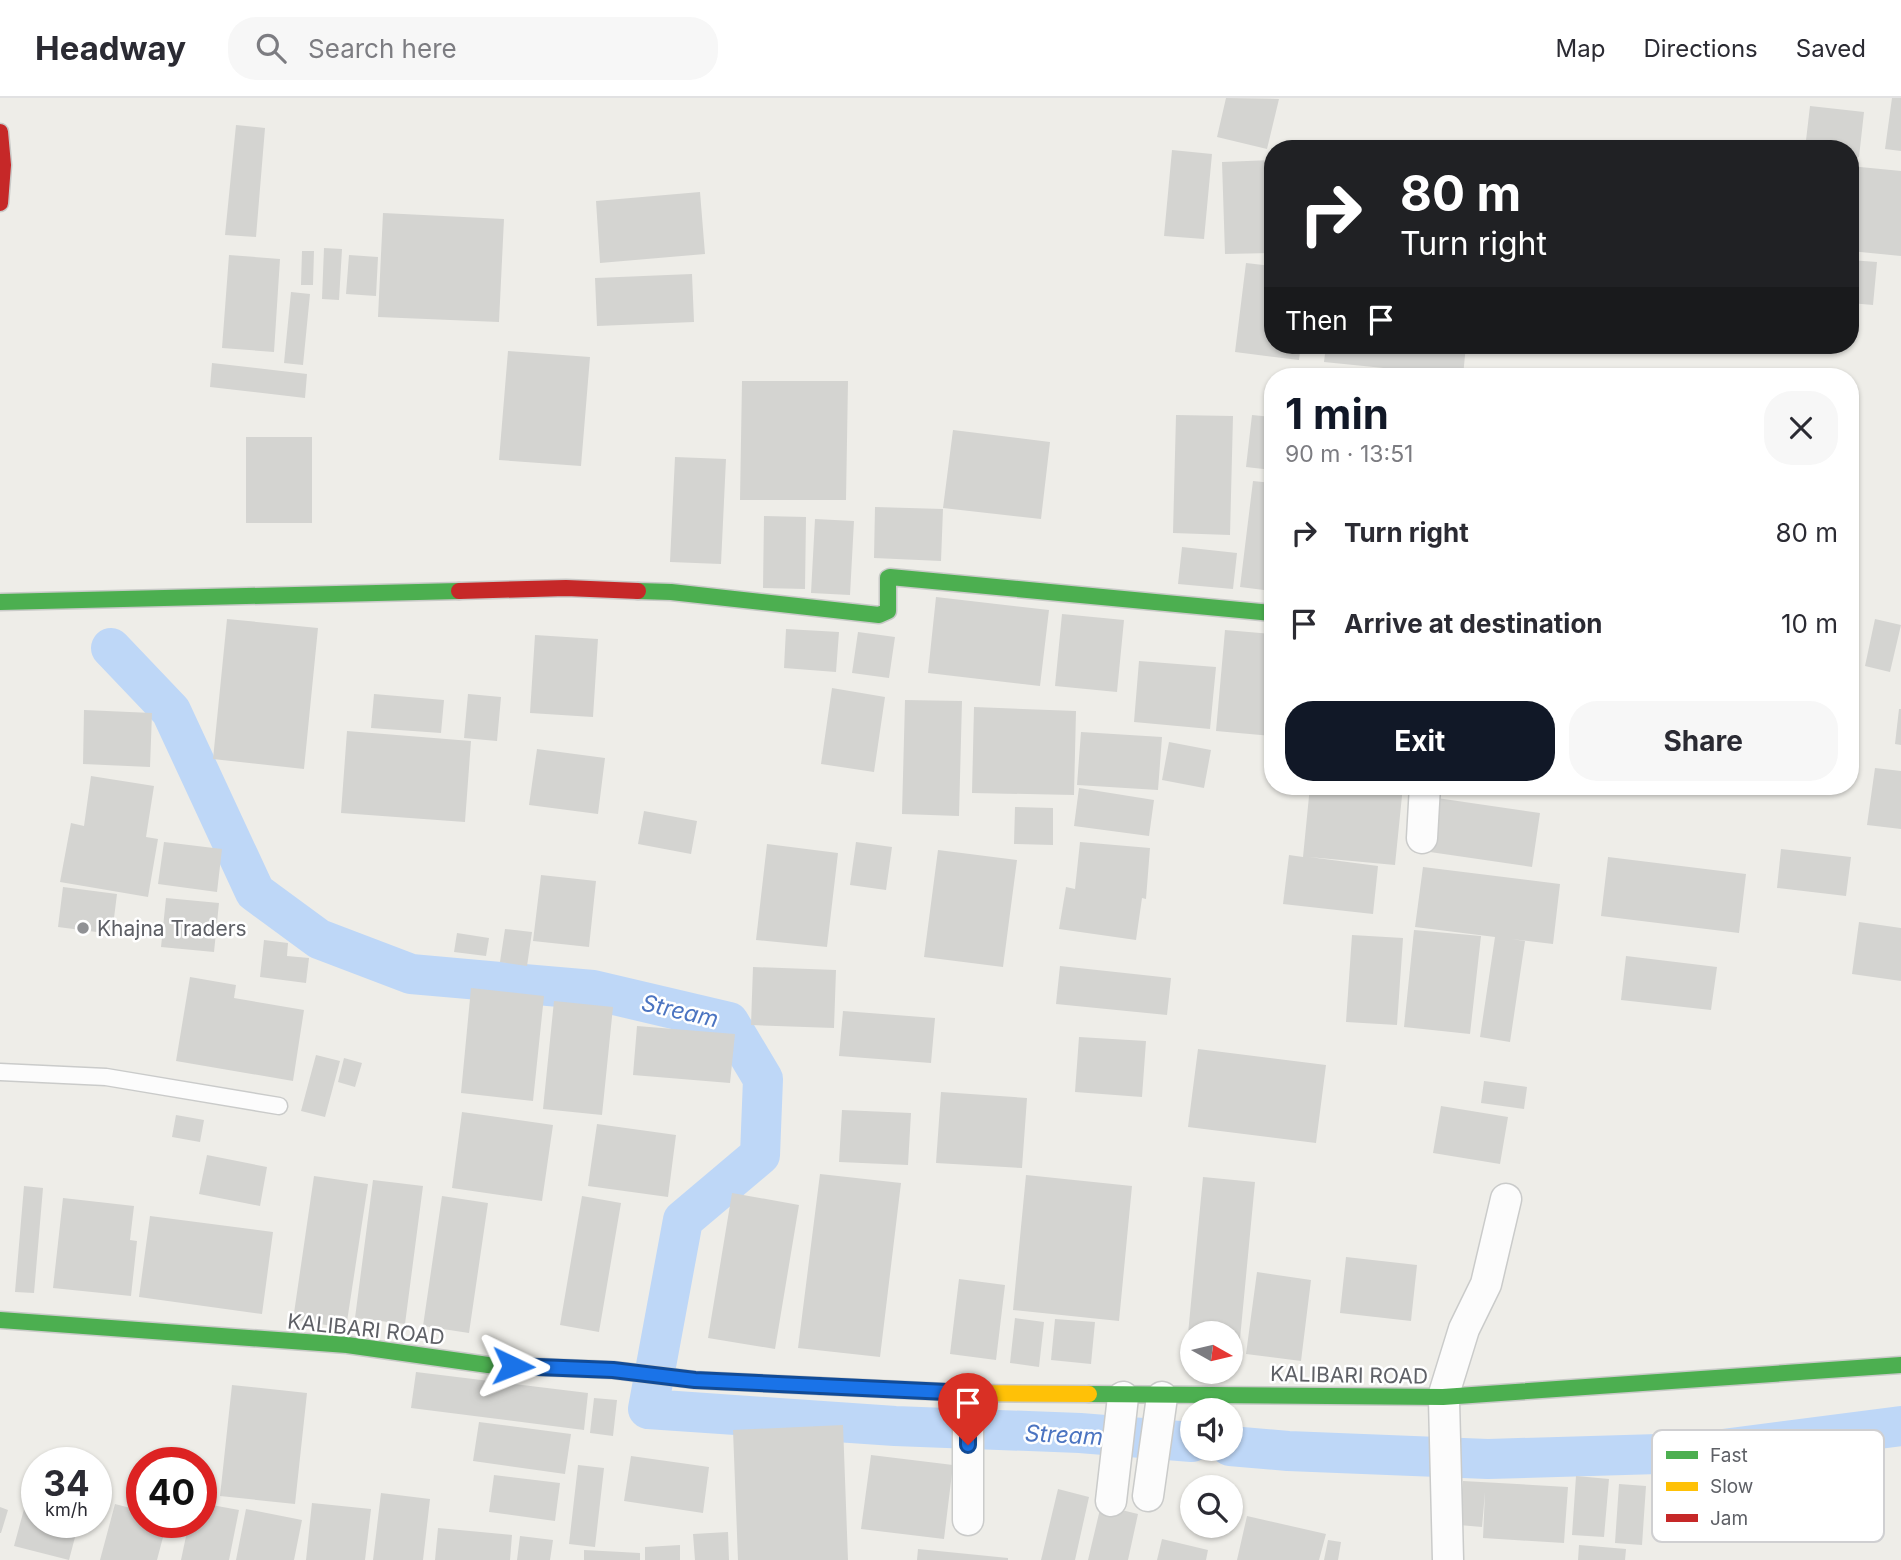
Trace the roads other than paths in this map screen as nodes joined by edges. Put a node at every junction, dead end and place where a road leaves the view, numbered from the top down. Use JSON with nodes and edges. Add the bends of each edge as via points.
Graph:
{"nodes":[{"id":1,"x":0,"y":132,"type":"edge"},
{"id":2,"x":1,"y":164,"type":"edge"},
{"id":3,"x":0,"y":204,"type":"edge"},
{"id":4,"x":0,"y":602,"type":"edge"},
{"id":5,"x":1264,"y":612,"type":"edge"},
{"id":6,"x":1424,"y":795,"type":"edge"},
{"id":7,"x":1422,"y":838,"type":"dead end"},
{"id":8,"x":0,"y":1072,"type":"edge"},
{"id":9,"x":279,"y":1106,"type":"dead end"},
{"id":10,"x":1506,"y":1199,"type":"dead end"},
{"id":11,"x":0,"y":1320,"type":"edge"},
{"id":12,"x":1901,"y":1365,"type":"edge"},
{"id":13,"x":968,"y":1394,"type":"junction"},
{"id":14,"x":1123,"y":1396,"type":"junction"},
{"id":15,"x":1162,"y":1396,"type":"junction"},
{"id":16,"x":1443,"y":1398,"type":"junction"},
{"id":17,"x":1148,"y":1496,"type":"dead end"},
{"id":18,"x":1111,"y":1501,"type":"dead end"},
{"id":19,"x":968,"y":1520,"type":"dead end"},
{"id":20,"x":1448,"y":1560,"type":"edge"}],
"edges":[{"from":1,"to":2,"type":"street"},
{"from":2,"to":3,"type":"street"},
{"from":4,"to":5,"type":"street","via":[[566,588],[671,593],[878,615],[888,611],[890,577]]},
{"from":6,"to":7,"type":"street"},
{"from":8,"to":9,"type":"lane","via":[[106,1077]]},
{"from":10,"to":16,"type":"street","via":[[1486,1284],[1464,1329]]},
{"from":11,"to":13,"type":"street","name":"KALIBARI ROAD","via":[[346,1345],[488,1365]]},
{"from":12,"to":16,"type":"street","name":"KALIBARI ROAD"},
{"from":13,"to":14,"type":"street","name":"KALIBARI ROAD"},
{"from":13,"to":19,"type":"street"},
{"from":14,"to":15,"type":"street","name":"KALIBARI ROAD"},
{"from":14,"to":18,"type":"street"},
{"from":15,"to":16,"type":"street","name":"KALIBARI ROAD"},
{"from":15,"to":17,"type":"street"},
{"from":16,"to":20,"type":"street"}]}
